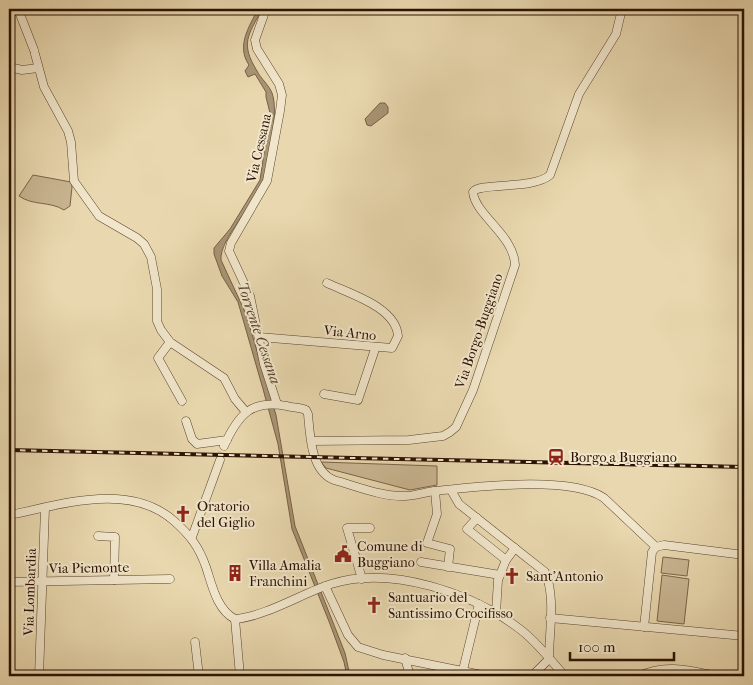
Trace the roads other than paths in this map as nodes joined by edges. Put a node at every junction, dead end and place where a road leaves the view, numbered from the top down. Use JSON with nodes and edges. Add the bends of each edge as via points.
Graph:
{"nodes":[{"id":1,"x":18,"y":9,"type":"edge"},
{"id":2,"x":266,"y":9,"type":"edge"},
{"id":3,"x":622,"y":9,"type":"edge"},
{"id":4,"x":9,"y":67,"type":"edge"},
{"id":5,"x":38,"y":68,"type":"junction"},
{"id":6,"x":327,"y":283,"type":"dead end"},
{"id":7,"x":259,"y":337,"type":"junction"},
{"id":8,"x":170,"y":342,"type":"junction"},
{"id":9,"x":375,"y":348,"type":"junction"},
{"id":10,"x":324,"y":394,"type":"dead end"},
{"id":11,"x":182,"y":401,"type":"dead end"},
{"id":12,"x":276,"y":404,"type":"junction"},
{"id":13,"x":246,"y":412,"type":"junction"},
{"id":14,"x":186,"y":420,"type":"dead end"},
{"id":15,"x":313,"y":441,"type":"junction"},
{"id":16,"x":220,"y":460,"type":"tunnel mouth"},
{"id":17,"x":448,"y":490,"type":"junction"},
{"id":18,"x":435,"y":491,"type":"junction"},
{"id":19,"x":45,"y":508,"type":"junction"},
{"id":20,"x":9,"y":515,"type":"edge"},
{"id":21,"x":477,"y":518,"type":"junction"},
{"id":22,"x":370,"y":528,"type":"dead end"},
{"id":23,"x":98,"y":536,"type":"dead end"},
{"id":24,"x":192,"y":536,"type":"junction"},
{"id":25,"x":656,"y":547,"type":"junction"},
{"id":26,"x":514,"y":548,"type":"junction"},
{"id":27,"x":744,"y":555,"type":"edge"},
{"id":28,"x":506,"y":560,"type":"junction"},
{"id":29,"x":421,"y":562,"type":"dead end"},
{"id":30,"x":448,"y":567,"type":"junction"},
{"id":31,"x":500,"y":575,"type":"junction"},
{"id":32,"x":170,"y":579,"type":"dead end"},
{"id":33,"x":362,"y":579,"type":"junction"},
{"id":34,"x":43,"y":580,"type":"junction"},
{"id":35,"x":114,"y":580,"type":"junction"},
{"id":36,"x":9,"y":582,"type":"edge"},
{"id":37,"x":325,"y":586,"type":"junction"},
{"id":38,"x":479,"y":604,"type":"junction"},
{"id":39,"x":496,"y":614,"type":"junction"},
{"id":40,"x":550,"y":618,"type":"junction"},
{"id":41,"x":235,"y":619,"type":"junction"},
{"id":42,"x":644,"y":627,"type":"junction"},
{"id":43,"x":744,"y":636,"type":"edge"},
{"id":44,"x":195,"y":642,"type":"dead end"},
{"id":45,"x":404,"y":658,"type":"junction"},
{"id":46,"x":549,"y":659,"type":"junction"},
{"id":47,"x":463,"y":670,"type":"junction"},
{"id":48,"x":39,"y":676,"type":"edge"},
{"id":49,"x":199,"y":676,"type":"edge"},
{"id":50,"x":240,"y":676,"type":"edge"},
{"id":51,"x":410,"y":676,"type":"edge"},
{"id":52,"x":487,"y":676,"type":"edge"},
{"id":53,"x":532,"y":676,"type":"edge"},
{"id":54,"x":566,"y":676,"type":"edge"},
{"id":55,"x":640,"y":676,"type":"edge"},
{"id":56,"x":718,"y":676,"type":"edge"}],
"edges":[{"from":1,"to":5,"type":"street"},
{"from":2,"to":7,"type":"street","name":"Via Cessana","via":[[255,40],[279,84],[282,93],[280,111],[267,181],[229,251],[246,287]]},
{"from":3,"to":15,"type":"street","name":"Via Borgo-Buggiano","via":[[616,34],[579,94],[550,175],[529,184],[480,187],[473,192],[510,248],[515,264],[473,390],[456,426],[447,435],[428,439]]},
{"from":4,"to":5,"type":"street","via":[[22,70]]},
{"from":5,"to":8,"type":"street","via":[[44,87],[68,131],[74,181],[99,216],[137,238],[151,258],[157,289],[157,321]]},
{"from":6,"to":9,"type":"street","name":"Via Arno","via":[[390,317],[398,330],[397,342],[392,348]]},
{"from":7,"to":9,"type":"street","name":"Via Arno"},
{"from":7,"to":12,"type":"street","name":"Via Cessana"},
{"from":8,"to":11,"type":"street","via":[[158,358]]},
{"from":8,"to":13,"type":"street","via":[[224,378]]},
{"from":9,"to":10,"type":"street","via":[[358,400]]},
{"from":12,"to":13,"type":"street","via":[[263,404]]},
{"from":12,"to":15,"type":"street","via":[[306,410]]},
{"from":13,"to":14,"type":"street","via":[[232,429],[226,443],[197,444]]},
{"from":15,"to":18,"type":"street","via":[[316,462],[327,477],[402,496]]},
{"from":16,"to":24,"type":"street"},
{"from":17,"to":18,"type":"street"},
{"from":17,"to":21,"type":"street"},
{"from":17,"to":25,"type":"street","via":[[552,484],[581,488],[604,498]]},
{"from":18,"to":30,"type":"street","via":[[437,514],[427,543],[450,549]]},
{"from":19,"to":20,"type":"street"},
{"from":19,"to":24,"type":"street","via":[[97,499],[143,502],[164,511]]},
{"from":19,"to":34,"type":"street","name":"Via Lombardia"},
{"from":21,"to":26,"type":"street"},
{"from":21,"to":28,"type":"street","via":[[468,529]]},
{"from":22,"to":33,"type":"street","via":[[347,528]]},
{"from":23,"to":35,"type":"street","via":[[115,537]]},
{"from":24,"to":41,"type":"street","via":[[222,608]]},
{"from":25,"to":27,"type":"street","via":[[664,545]]},
{"from":25,"to":42,"type":"street","via":[[652,552]]},
{"from":26,"to":28,"type":"street"},
{"from":26,"to":40,"type":"street","via":[[545,572],[550,586]]},
{"from":28,"to":31,"type":"street"},
{"from":29,"to":30,"type":"street"},
{"from":30,"to":31,"type":"street"},
{"from":31,"to":39,"type":"street"},
{"from":32,"to":35,"type":"street","name":"Via Piemonte"},
{"from":33,"to":37,"type":"street"},
{"from":33,"to":38,"type":"street","via":[[394,579],[419,584]]},
{"from":34,"to":35,"type":"street","name":"Via Piemonte"},
{"from":34,"to":36,"type":"street","name":"Via Piemonte"},
{"from":34,"to":48,"type":"street","name":"Via Lombardia"},
{"from":37,"to":41,"type":"street"},
{"from":37,"to":45,"type":"street","via":[[348,635],[358,647]]},
{"from":38,"to":39,"type":"street"},
{"from":38,"to":47,"type":"street"},
{"from":39,"to":46,"type":"street","via":[[531,638]]},
{"from":40,"to":42,"type":"street"},
{"from":40,"to":46,"type":"street"},
{"from":41,"to":50,"type":"street"},
{"from":42,"to":43,"type":"street"},
{"from":44,"to":49,"type":"street"},
{"from":45,"to":47,"type":"street"},
{"from":45,"to":51,"type":"street"},
{"from":46,"to":53,"type":"street"},
{"from":46,"to":54,"type":"street"},
{"from":47,"to":52,"type":"street"},
{"from":55,"to":56,"type":"street","via":[[670,669]]}]}
